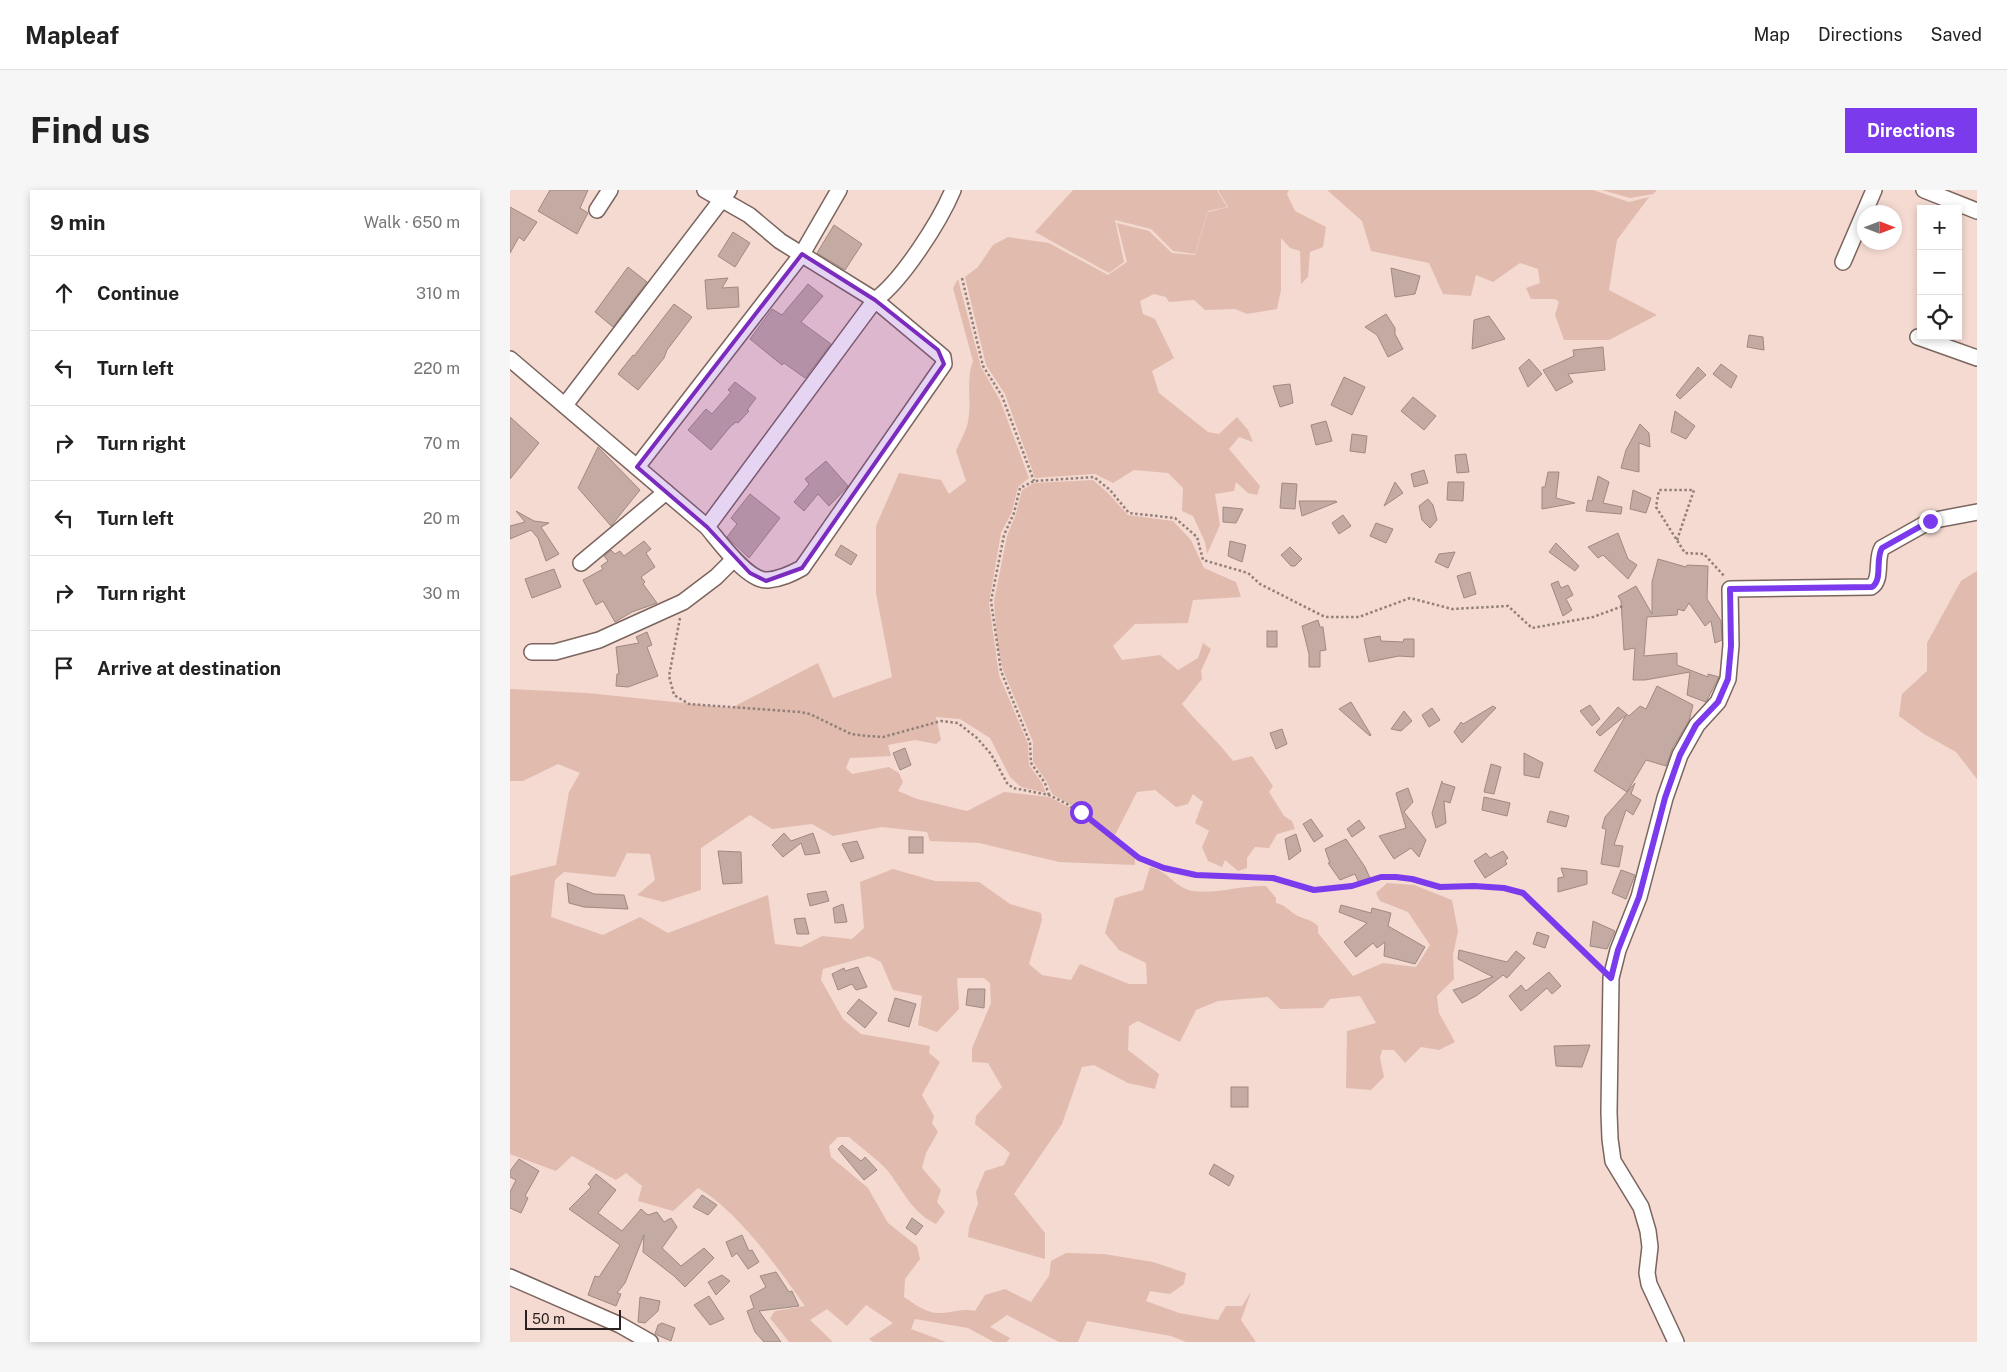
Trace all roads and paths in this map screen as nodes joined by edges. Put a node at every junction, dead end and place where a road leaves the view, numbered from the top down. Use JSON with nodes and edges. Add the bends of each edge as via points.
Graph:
{"nodes":[{"id":1,"x":610,"y":190,"type":"edge"},
{"id":2,"x":705,"y":190,"type":"edge"},
{"id":3,"x":839,"y":190,"type":"edge"},
{"id":4,"x":954,"y":190,"type":"edge"},
{"id":5,"x":1874,"y":190,"type":"edge"},
{"id":6,"x":1924,"y":190,"type":"edge"},
{"id":7,"x":726,"y":195,"type":"edge"},
{"id":8,"x":597,"y":210,"type":"dead end"},
{"id":9,"x":1977,"y":212,"type":"edge"},
{"id":10,"x":802,"y":254,"type":"junction"},
{"id":11,"x":1843,"y":262,"type":"dead end"},
{"id":12,"x":962,"y":278,"type":"dead end"},
{"id":13,"x":875,"y":300,"type":"junction"},
{"id":14,"x":1926,"y":340,"type":"edge"},
{"id":15,"x":1977,"y":358,"type":"edge"},
{"id":16,"x":510,"y":359,"type":"edge"},
{"id":17,"x":565,"y":406,"type":"junction"},
{"id":18,"x":637,"y":467,"type":"junction"},
{"id":19,"x":1034,"y":481,"type":"junction"},
{"id":20,"x":666,"y":492,"type":"junction"},
{"id":21,"x":1977,"y":512,"type":"edge"},
{"id":22,"x":707,"y":526,"type":"junction"},
{"id":23,"x":1677,"y":540,"type":"junction"},
{"id":24,"x":734,"y":559,"type":"junction"},
{"id":25,"x":581,"y":563,"type":"dead end"},
{"id":26,"x":1730,"y":589,"type":"junction"},
{"id":27,"x":683,"y":602,"type":"junction"},
{"id":28,"x":1623,"y":606,"type":"dead end"},
{"id":29,"x":532,"y":652,"type":"dead end"},
{"id":30,"x":1049,"y":795,"type":"junction"},
{"id":31,"x":1611,"y":978,"type":"junction"},
{"id":32,"x":510,"y":1277,"type":"edge"},
{"id":33,"x":650,"y":1342,"type":"edge"},
{"id":34,"x":1676,"y":1342,"type":"edge"}],
"edges":[{"from":1,"to":8,"type":"street"},
{"from":2,"to":7,"type":"street"},
{"from":3,"to":10,"type":"street"},
{"from":4,"to":13,"type":"street","via":[[927,236],[886,292]]},
{"from":5,"to":11,"type":"street"},
{"from":6,"to":9,"type":"street"},
{"from":7,"to":10,"type":"street","via":[[780,241]]},
{"from":7,"to":17,"type":"street"},
{"from":10,"to":13,"type":"street"},
{"from":10,"to":18,"type":"street"},
{"from":12,"to":19,"type":"path","via":[[983,366],[1002,396]]},
{"from":13,"to":22,"type":"street"},
{"from":13,"to":24,"type":"street","via":[[938,350],[944,364],[802,568],[766,581]]},
{"from":14,"to":15,"type":"street"},
{"from":16,"to":17,"type":"street"},
{"from":17,"to":18,"type":"street"},
{"from":18,"to":20,"type":"street"},
{"from":19,"to":28,"type":"path","via":[[1094,477],[1129,513],[1175,518],[1196,537],[1203,560],[1248,573],[1260,584],[1325,617],[1358,617],[1410,598],[1452,609],[1508,606],[1532,628],[1593,617]]},
{"from":19,"to":30,"type":"path","via":[[1020,488],[1004,535],[991,601],[1000,671],[1030,742],[1031,763],[1045,782]]},
{"from":20,"to":22,"type":"street"},
{"from":20,"to":25,"type":"street"},
{"from":21,"to":26,"type":"street","via":[[1930,521],[1882,548],[1878,554],[1877,580],[1872,587]]},
{"from":22,"to":24,"type":"street"},
{"from":23,"to":23,"type":"path","via":[[1656,507],[1659,490],[1694,490]]},
{"from":23,"to":26,"type":"path","via":[[1686,553],[1704,554],[1724,574]]},
{"from":24,"to":27,"type":"street"},
{"from":26,"to":31,"type":"street","via":[[1728,679],[1718,702],[1696,725],[1680,755],[1639,897],[1618,950]]},
{"from":27,"to":29,"type":"street","via":[[599,640],[555,652]]},
{"from":27,"to":30,"type":"path","via":[[669,676],[671,689],[680,700],[697,706],[800,712],[851,734],[867,736],[883,737],[933,722],[951,721],[977,738],[1013,788]]},
{"from":30,"to":31,"type":"path","via":[[1081,812],[1139,858],[1187,874],[1273,878],[1314,890],[1352,886],[1386,877],[1412,879],[1440,887],[1504,888],[1523,893]]},
{"from":31,"to":34,"type":"street","via":[[1609,1112],[1613,1160],[1641,1207],[1650,1247],[1649,1284]]},
{"from":32,"to":33,"type":"street","via":[[612,1321]]}]}
